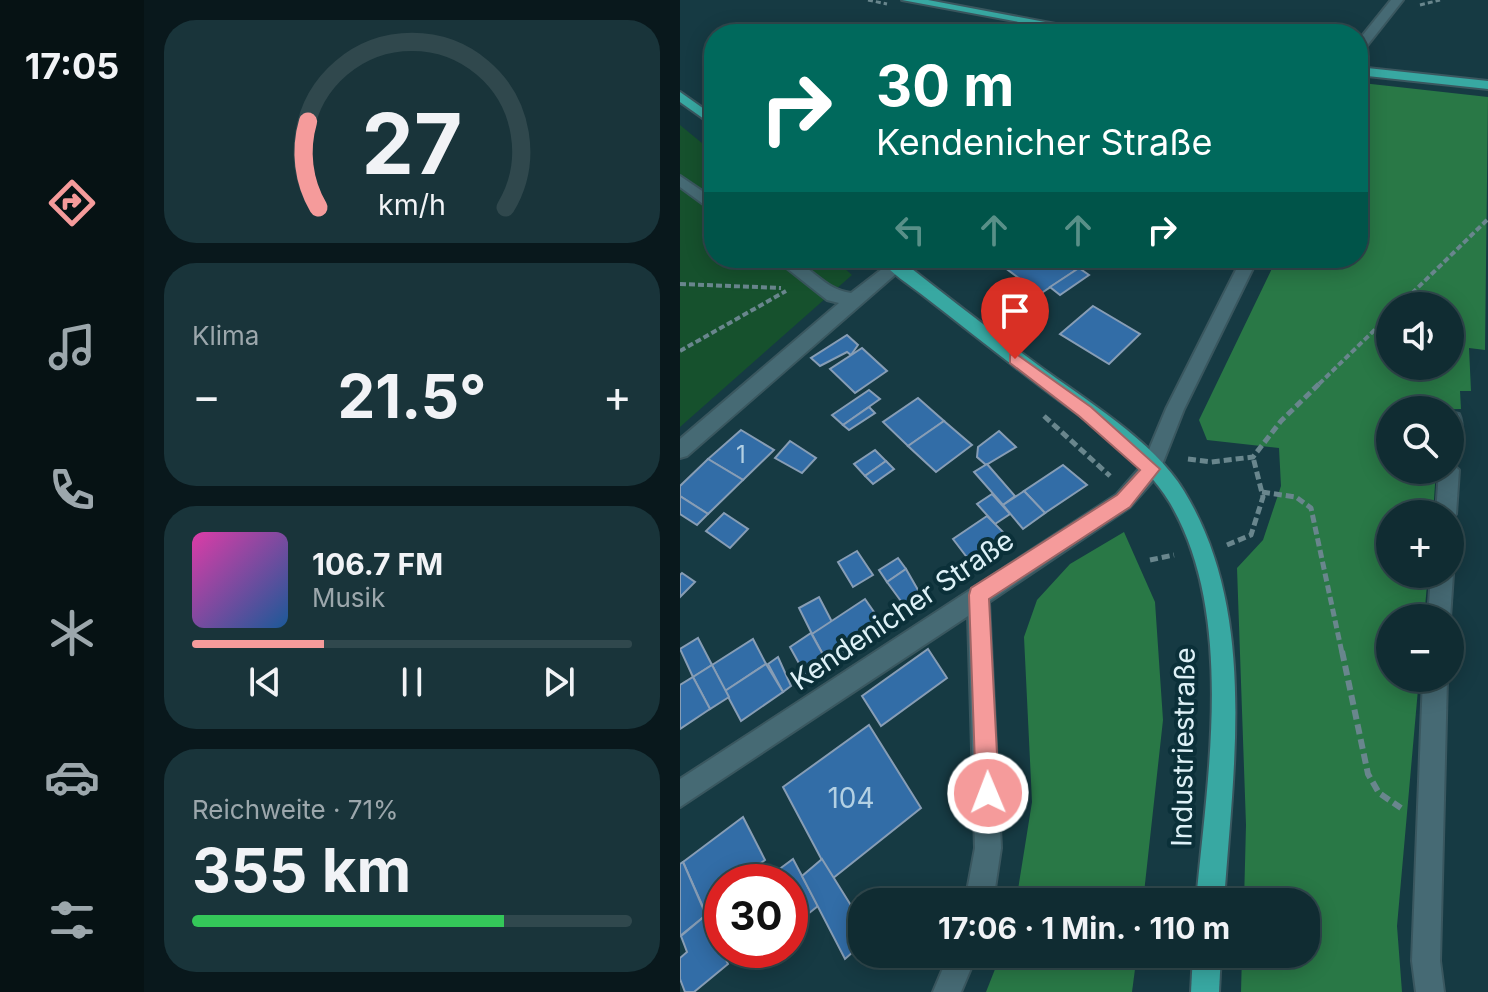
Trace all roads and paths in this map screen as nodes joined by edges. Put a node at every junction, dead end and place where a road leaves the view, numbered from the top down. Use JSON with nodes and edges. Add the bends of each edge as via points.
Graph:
{"nodes":[{"id":1,"x":908,"y":0,"type":"edge"},
{"id":2,"x":1397,"y":0,"type":"edge"},
{"id":3,"x":1046,"y":24,"type":"edge"},
{"id":4,"x":1368,"y":32,"type":"edge"},
{"id":5,"x":1368,"y":72,"type":"edge"},
{"id":6,"x":1488,"y":85,"type":"edge"},
{"id":7,"x":680,"y":96,"type":"edge"},
{"id":8,"x":704,"y":114,"type":"edge"},
{"id":9,"x":680,"y":180,"type":"edge"},
{"id":10,"x":704,"y":199,"type":"edge"},
{"id":11,"x":1488,"y":219,"type":"edge"},
{"id":12,"x":795,"y":268,"type":"edge"},
{"id":13,"x":886,"y":268,"type":"edge"},
{"id":14,"x":900,"y":268,"type":"edge"},
{"id":15,"x":1245,"y":268,"type":"edge"},
{"id":16,"x":680,"y":284,"type":"edge"},
{"id":17,"x":1413,"y":292,"type":"edge"},
{"id":18,"x":854,"y":299,"type":"junction"},
{"id":19,"x":1376,"y":329,"type":"edge"},
{"id":20,"x":680,"y":351,"type":"edge"},
{"id":21,"x":680,"y":450,"type":"edge"},
{"id":22,"x":1253,"y":457,"type":"junction"},
{"id":23,"x":1188,"y":459,"type":"dead end"},
{"id":24,"x":1151,"y":469,"type":"junction"},
{"id":25,"x":1262,"y":492,"type":"junction"},
{"id":26,"x":1230,"y":544,"type":"dead end"},
{"id":27,"x":978,"y":595,"type":"junction"},
{"id":28,"x":1435,"y":692,"type":"edge"},
{"id":29,"x":680,"y":794,"type":"edge"},
{"id":30,"x":1432,"y":822,"type":"junction"},
{"id":31,"x":981,"y":888,"type":"edge"},
{"id":32,"x":1211,"y":888,"type":"edge"},
{"id":33,"x":957,"y":968,"type":"edge"},
{"id":34,"x":1206,"y":968,"type":"edge"},
{"id":35,"x":947,"y":992,"type":"edge"},
{"id":36,"x":1205,"y":992,"type":"edge"},
{"id":37,"x":1430,"y":992,"type":"edge"}],
"edges":[{"from":1,"to":3,"type":"main road"},
{"from":2,"to":4,"type":"street"},
{"from":5,"to":6,"type":"main road"},
{"from":7,"to":8,"type":"main road"},
{"from":9,"to":10,"type":"street"},
{"from":11,"to":17,"type":"path"},
{"from":12,"to":18,"type":"street","via":[[833,296]]},
{"from":13,"to":18,"type":"street"},
{"from":14,"to":24,"type":"main road","name":"Industriestraße"},
{"from":15,"to":24,"type":"street","name":"Kendenicher Straße"},
{"from":16,"to":20,"type":"path","via":[[791,288]]},
{"from":18,"to":21,"type":"street"},
{"from":19,"to":22,"type":"path","via":[[1281,421]]},
{"from":22,"to":23,"type":"path"},
{"from":22,"to":25,"type":"path"},
{"from":24,"to":27,"type":"street","name":"Kendenicher Straße","via":[[1123,501]]},
{"from":24,"to":32,"type":"main road","name":"Industriestraße","via":[[1176,496],[1212,585],[1222,706]]},
{"from":25,"to":26,"type":"path","via":[[1251,535]]},
{"from":25,"to":30,"type":"path","via":[[1284,493],[1311,508],[1368,774],[1388,800]]},
{"from":27,"to":29,"type":"street","name":"Kendenicher Straße"},
{"from":27,"to":31,"type":"street","via":[[988,834]]},
{"from":28,"to":30,"type":"street"},
{"from":30,"to":37,"type":"street","via":[[1426,961]]},
{"from":33,"to":35,"type":"street"},
{"from":34,"to":36,"type":"main road"}]}
